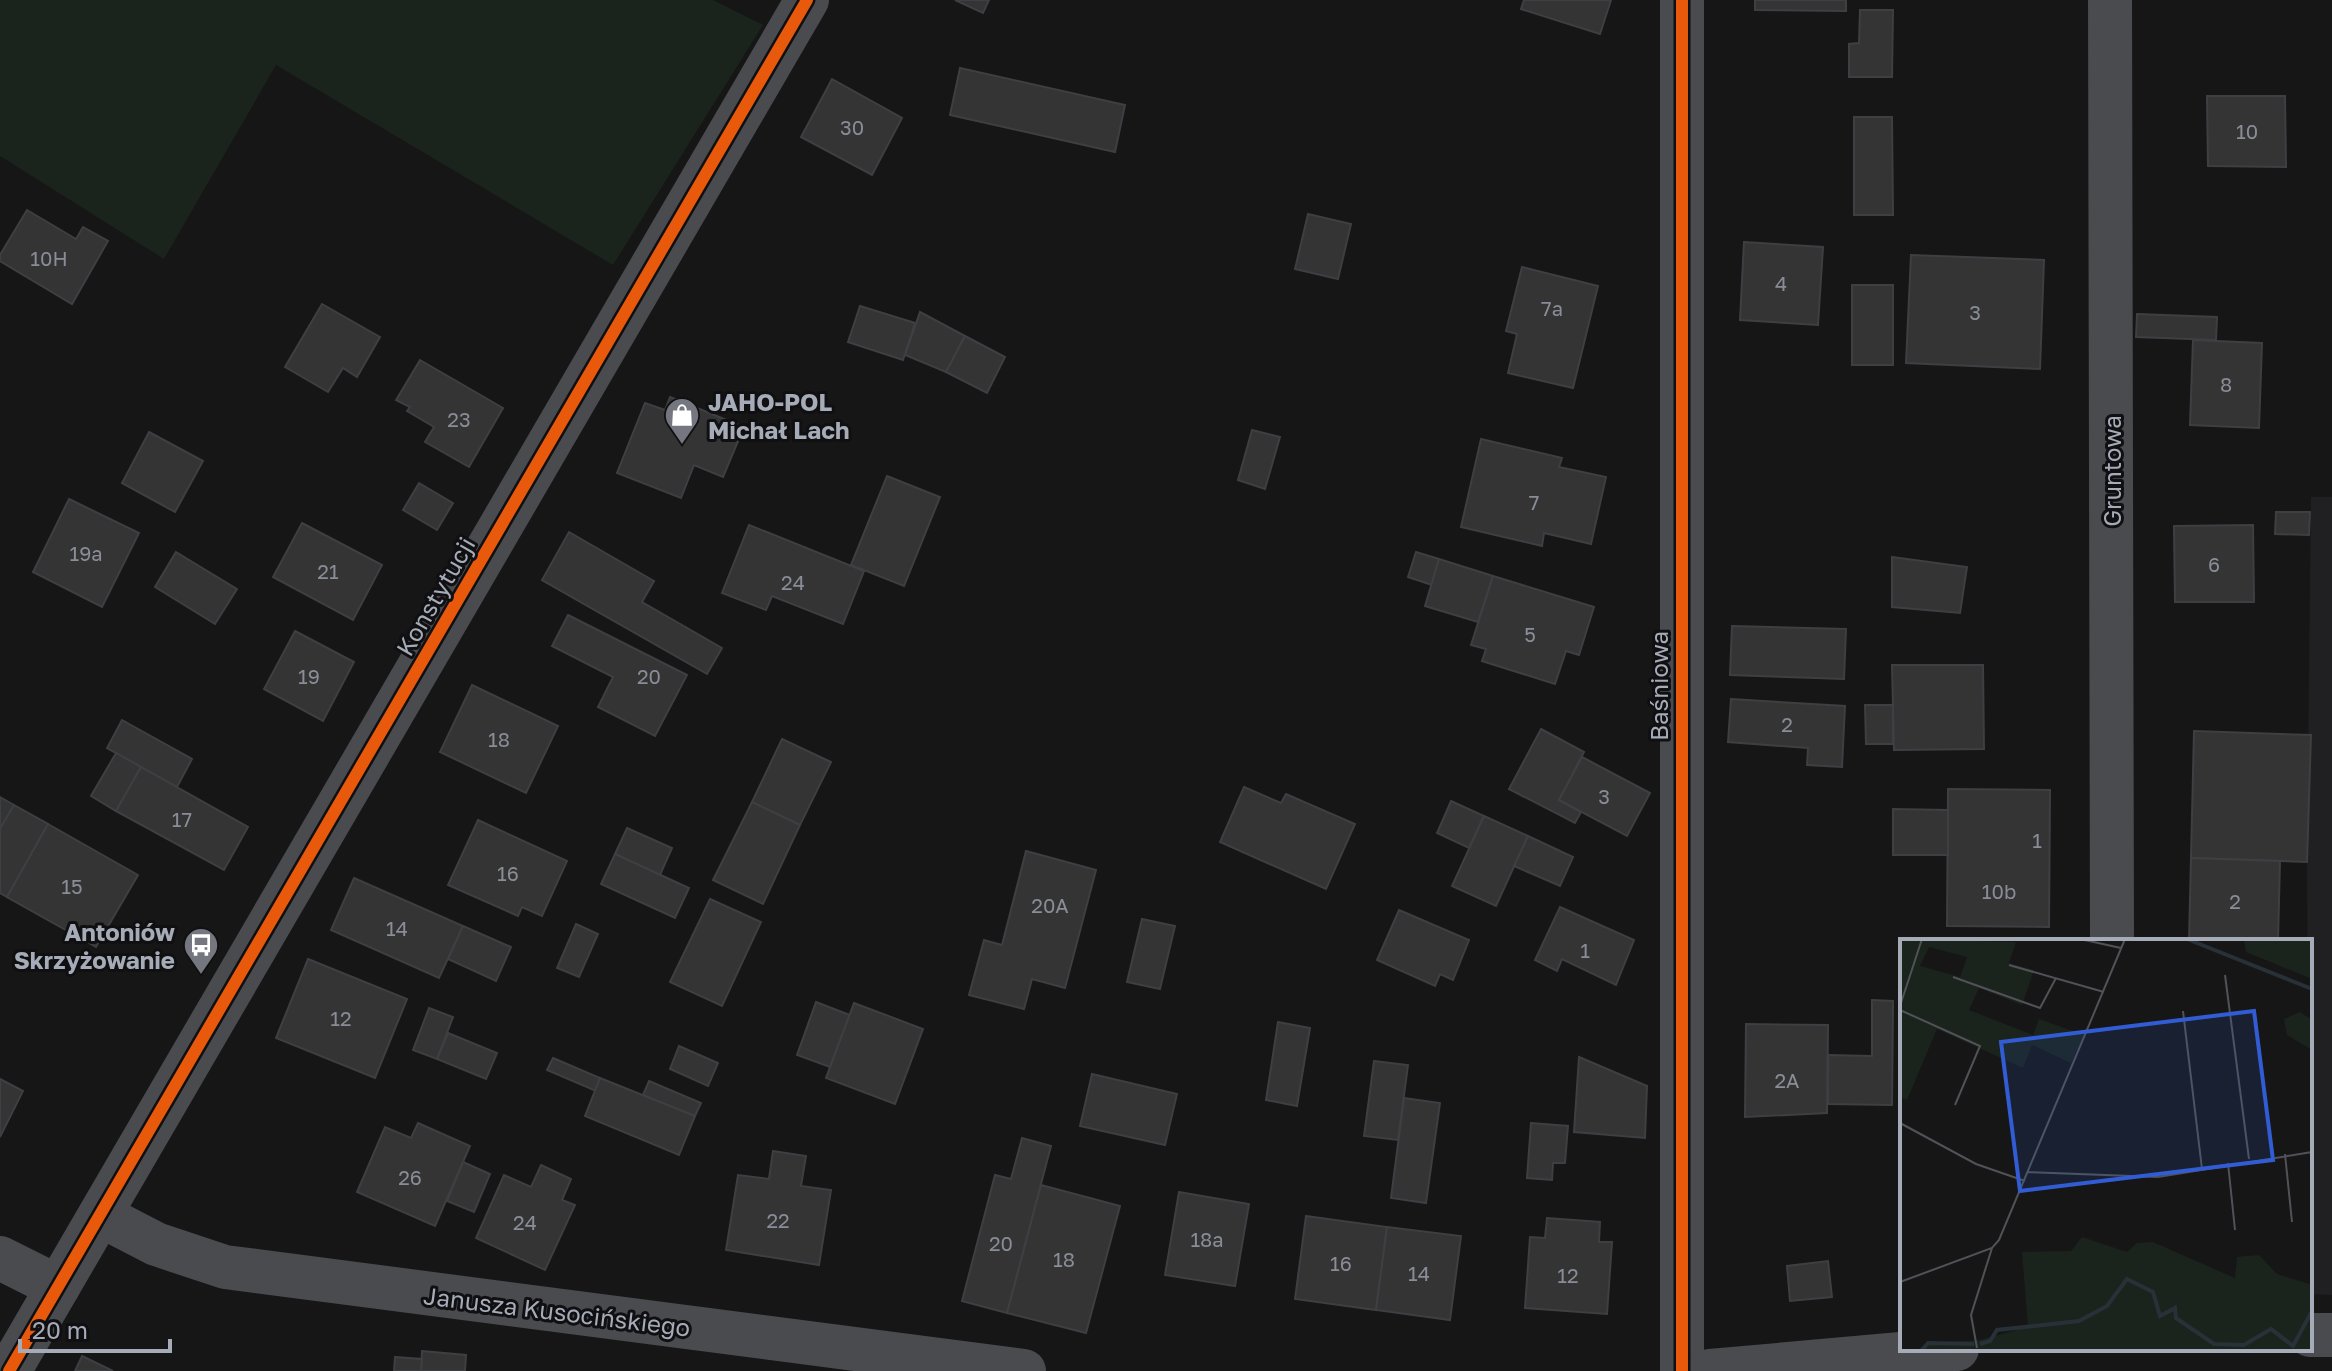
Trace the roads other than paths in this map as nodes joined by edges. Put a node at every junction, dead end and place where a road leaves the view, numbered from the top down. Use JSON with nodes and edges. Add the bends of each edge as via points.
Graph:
{"nodes":[{"id":1,"x":807,"y":0,"type":"edge"},
{"id":2,"x":1682,"y":0,"type":"edge"},
{"id":3,"x":2110,"y":0,"type":"edge"},
{"id":4,"x":2112,"y":939,"type":"edge"},
{"id":5,"x":100,"y":1215,"type":"junction"},
{"id":6,"x":0,"y":1258,"type":"edge"},
{"id":7,"x":58,"y":1287,"type":"junction"},
{"id":8,"x":1937,"y":1357,"type":"edge"},
{"id":9,"x":9,"y":1371,"type":"edge"},
{"id":10,"x":1024,"y":1371,"type":"edge"},
{"id":11,"x":1682,"y":1371,"type":"edge"},
{"id":12,"x":1710,"y":1371,"type":"edge"}],
"edges":[{"from":1,"to":5,"type":"street","name":"Konstytucji"},
{"from":2,"to":11,"type":"street","name":"Baśniowa"},
{"from":3,"to":4,"type":"street","name":"Gruntowa"},
{"from":5,"to":7,"type":"street","name":"Konstytucji"},
{"from":5,"to":10,"type":"street","name":"Janusza Kusocińskiego","via":[[156,1244],[225,1267]]},
{"from":6,"to":7,"type":"street"},
{"from":7,"to":9,"type":"street","name":"Konstytucji"},
{"from":8,"to":12,"type":"street"}]}
